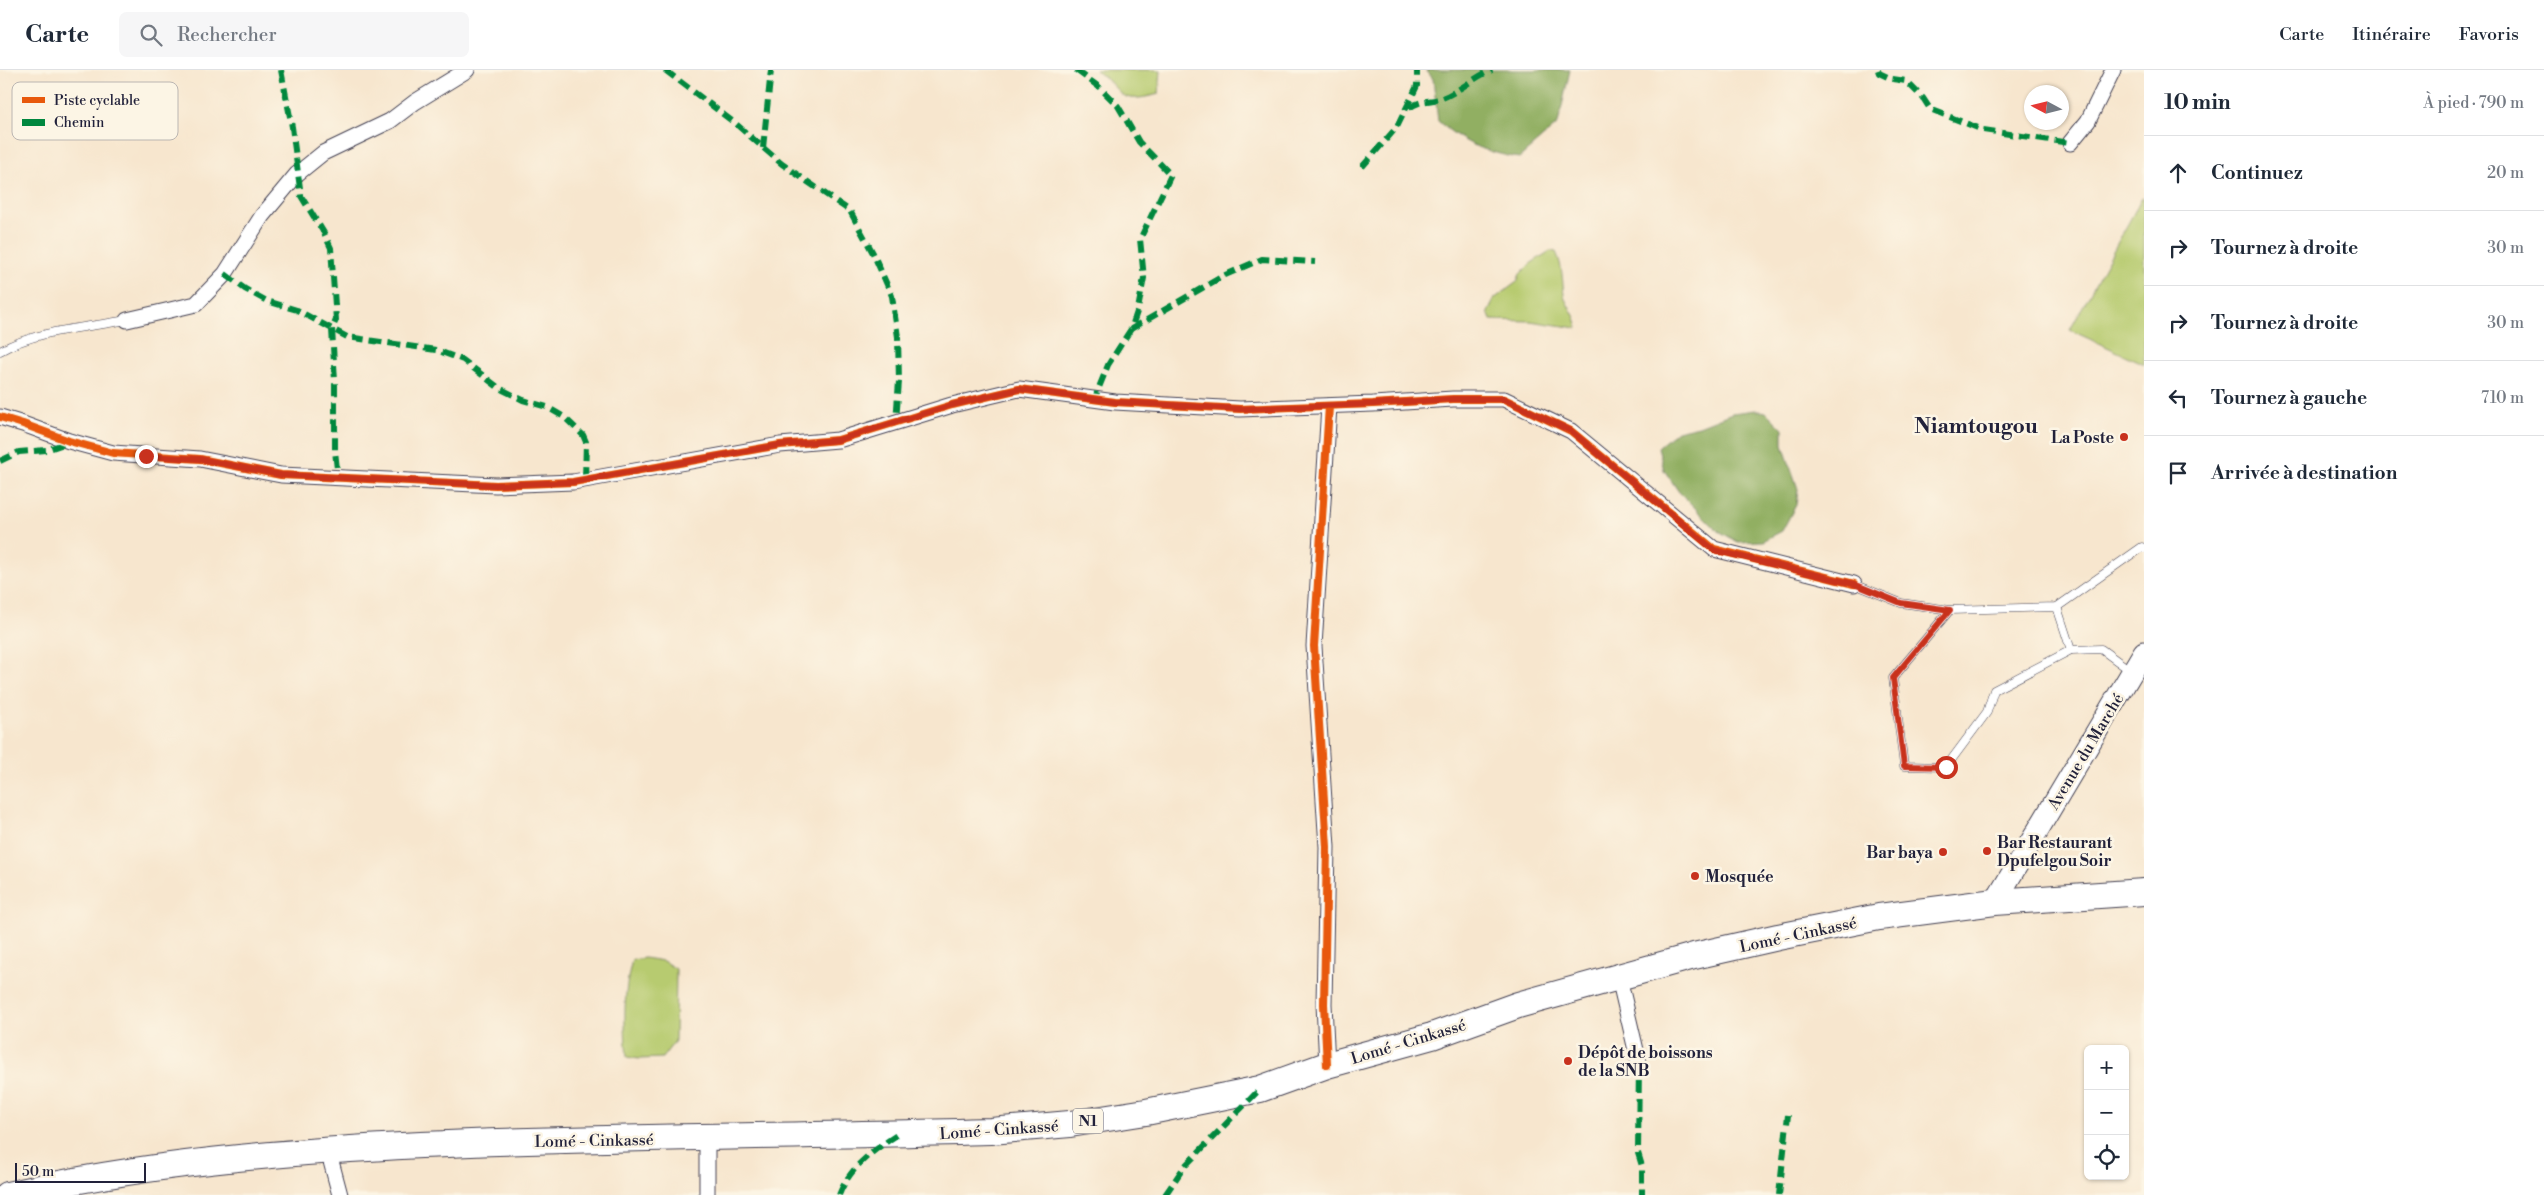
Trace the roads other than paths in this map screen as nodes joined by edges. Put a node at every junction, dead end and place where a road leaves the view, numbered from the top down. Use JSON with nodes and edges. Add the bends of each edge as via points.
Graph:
{"nodes":[{"id":1,"x":467,"y":70,"type":"edge"},
{"id":2,"x":2113,"y":70,"type":"edge"},
{"id":3,"x":2070,"y":142,"type":"dead end"},
{"id":4,"x":127,"y":320,"type":"joint"},
{"id":5,"x":0,"y":351,"type":"edge"},
{"id":6,"x":1329,"y":406,"type":"junction"},
{"id":7,"x":0,"y":417,"type":"edge"},
{"id":8,"x":2144,"y":548,"type":"edge"},
{"id":9,"x":1854,"y":584,"type":"joint"},
{"id":10,"x":2057,"y":607,"type":"junction"},
{"id":11,"x":1950,"y":610,"type":"junction"},
{"id":12,"x":2071,"y":650,"type":"junction"},
{"id":13,"x":2144,"y":652,"type":"edge"},
{"id":14,"x":2132,"y":672,"type":"junction"},
{"id":15,"x":2144,"y":892,"type":"edge"},
{"id":16,"x":1995,"y":902,"type":"junction"},
{"id":17,"x":1619,"y":978,"type":"junction"},
{"id":18,"x":1639,"y":1063,"type":"dead end"},
{"id":19,"x":1327,"y":1065,"type":"junction"},
{"id":20,"x":707,"y":1137,"type":"junction"},
{"id":21,"x":328,"y":1150,"type":"junction"},
{"id":22,"x":8,"y":1195,"type":"edge"},
{"id":23,"x":340,"y":1195,"type":"edge"},
{"id":24,"x":708,"y":1195,"type":"edge"}],
"edges":[{"from":1,"to":4,"type":"street","via":[[390,121],[323,153],[297,174],[262,216],[225,274],[196,304]]},
{"from":2,"to":3,"type":"street","via":[[2088,121]]},
{"from":4,"to":5,"type":"lane","via":[[44,335]]},
{"from":6,"to":7,"type":"street","via":[[1240,409],[1157,405],[1019,389],[952,405],[838,440],[780,445],[573,482],[496,485],[281,475],[200,459],[113,453],[69,442]]},
{"from":6,"to":9,"type":"street","via":[[1504,399],[1571,431],[1714,550]]},
{"from":6,"to":19,"type":"street","via":[[1314,646],[1327,847],[1324,1004]]},
{"from":8,"to":10,"type":"lane"},
{"from":9,"to":11,"type":"lane","via":[[1901,603]]},
{"from":10,"to":11,"type":"lane"},
{"from":10,"to":12,"type":"lane"},
{"from":11,"to":12,"type":"lane","via":[[1893,678],[1904,766],[1946,767],[1987,712],[1994,690]]},
{"from":12,"to":14,"type":"lane","via":[[2102,649]]},
{"from":13,"to":14,"type":"main road","name":"Avenue du Marché"},
{"from":14,"to":16,"type":"main road","name":"Avenue du Marché"},
{"from":15,"to":16,"type":"highway","name":"Lomé - Cinkassé","number":"N1"},
{"from":16,"to":17,"type":"highway","name":"Lomé - Cinkassé","number":"N1","via":[[1879,917],[1787,935],[1694,956]]},
{"from":17,"to":18,"type":"street"},
{"from":17,"to":19,"type":"highway","name":"Lomé - Cinkassé","number":"N1"},
{"from":19,"to":20,"type":"highway","name":"Lomé - Cinkassé","number":"N1","via":[[1260,1089],[1070,1124],[991,1131]]},
{"from":20,"to":21,"type":"highway","name":"Lomé - Cinkassé","number":"N1"},
{"from":20,"to":24,"type":"street"},
{"from":21,"to":22,"type":"highway","name":"Lomé - Cinkassé","number":"N1","via":[[109,1174]]},
{"from":21,"to":23,"type":"street"}]}
